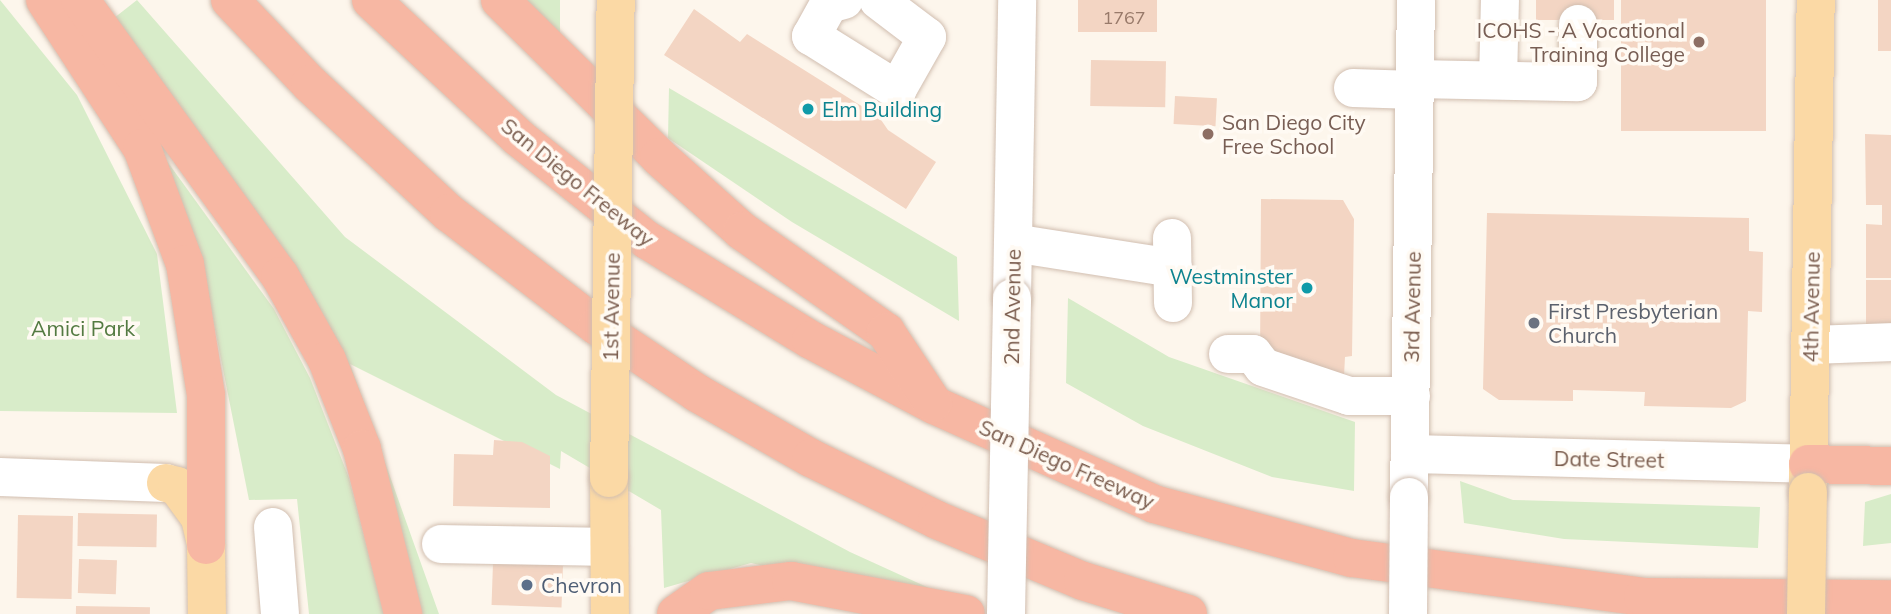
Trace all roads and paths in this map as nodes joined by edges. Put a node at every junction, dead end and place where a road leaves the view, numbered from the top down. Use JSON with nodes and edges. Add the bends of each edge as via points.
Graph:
{"nodes":[{"id":1,"x":45,"y":0,"type":"edge"},
{"id":2,"x":80,"y":0,"type":"edge"},
{"id":3,"x":229,"y":0,"type":"edge"},
{"id":4,"x":372,"y":0,"type":"edge"},
{"id":5,"x":500,"y":0,"type":"edge"},
{"id":6,"x":616,"y":0,"type":"edge"},
{"id":7,"x":844,"y":0,"type":"edge"},
{"id":8,"x":878,"y":0,"type":"edge"},
{"id":9,"x":1017,"y":0,"type":"edge"},
{"id":10,"x":1416,"y":0,"type":"edge"},
{"id":11,"x":1500,"y":0,"type":"edge"},
{"id":12,"x":1816,"y":0,"type":"edge"},
{"id":13,"x":1578,"y":24,"type":"dead end"},
{"id":14,"x":1498,"y":80,"type":"junction"},
{"id":15,"x":1415,"y":85,"type":"junction"},
{"id":16,"x":1353,"y":88,"type":"dead end"},
{"id":17,"x":1013,"y":243,"type":"junction"},
{"id":18,"x":1172,"y":270,"type":"dead end"},
{"id":19,"x":1891,"y":342,"type":"edge"},
{"id":20,"x":1810,"y":345,"type":"junction"},
{"id":21,"x":1228,"y":354,"type":"dead end"},
{"id":22,"x":1411,"y":396,"type":"junction"},
{"id":23,"x":934,"y":405,"type":"junction"},
{"id":24,"x":1410,"y":454,"type":"junction"},
{"id":25,"x":1891,"y":466,"type":"edge"},
{"id":26,"x":0,"y":477,"type":"edge"},
{"id":27,"x":1808,"y":478,"type":"junction"},
{"id":28,"x":166,"y":483,"type":"joint"},
{"id":29,"x":274,"y":527,"type":"dead end"},
{"id":30,"x":441,"y":544,"type":"dead end"},
{"id":31,"x":206,"y":545,"type":"junction"},
{"id":32,"x":609,"y":547,"type":"junction"},
{"id":33,"x":1891,"y":600,"type":"edge"},
{"id":34,"x":1172,"y":612,"type":"edge"},
{"id":35,"x":207,"y":614,"type":"edge"},
{"id":36,"x":280,"y":614,"type":"edge"},
{"id":37,"x":403,"y":614,"type":"edge"},
{"id":38,"x":610,"y":614,"type":"edge"},
{"id":39,"x":676,"y":614,"type":"edge"},
{"id":40,"x":966,"y":614,"type":"edge"},
{"id":41,"x":1006,"y":614,"type":"edge"},
{"id":42,"x":1408,"y":614,"type":"edge"},
{"id":43,"x":1806,"y":614,"type":"edge"}],
"edges":[{"from":1,"to":31,"type":"highway","via":[[142,148],[185,264],[206,395]]},
{"from":2,"to":37,"type":"highway","via":[[280,276],[327,360],[362,449]]},
{"from":3,"to":34,"type":"highway","via":[[320,94],[449,213],[597,326],[697,393],[811,458],[937,520]]},
{"from":4,"to":23,"type":"highway","name":"San Diego Freeway","via":[[519,138],[647,240],[811,340]]},
{"from":5,"to":23,"type":"highway","via":[[659,157],[743,231],[886,332]]},
{"from":6,"to":32,"type":"main road","name":"1st Avenue","bridge":true},
{"from":7,"to":8,"type":"street","via":[[829,4],[811,36],[897,90],[927,37]]},
{"from":9,"to":17,"type":"street","name":"2nd Avenue"},
{"from":10,"to":15,"type":"street","name":"3rd Avenue"},
{"from":11,"to":14,"type":"street"},
{"from":12,"to":20,"type":"main road","name":"4th Avenue"},
{"from":13,"to":14,"type":"street","via":[[1578,82]]},
{"from":14,"to":15,"type":"street"},
{"from":15,"to":16,"type":"street"},
{"from":15,"to":22,"type":"street","name":"3rd Avenue"},
{"from":17,"to":18,"type":"street"},
{"from":17,"to":41,"type":"street","name":"2nd Avenue","bridge":true},
{"from":19,"to":20,"type":"street"},
{"from":20,"to":27,"type":"main road","name":"4th Avenue"},
{"from":21,"to":22,"type":"street","via":[[1253,354],[1264,368],[1349,396]]},
{"from":22,"to":24,"type":"street","name":"3rd Avenue"},
{"from":23,"to":33,"type":"highway","name":"San Diego Freeway","via":[[1154,504],[1352,558],[1643,597]]},
{"from":24,"to":27,"type":"street","name":"Date Street"},
{"from":24,"to":42,"type":"street","name":"3rd Avenue","bridge":true},
{"from":25,"to":27,"type":"highway"},
{"from":26,"to":28,"type":"street"},
{"from":27,"to":43,"type":"main road","name":"4th Avenue","bridge":true},
{"from":28,"to":31,"type":"main road","via":[[189,499]]},
{"from":29,"to":36,"type":"street"},
{"from":30,"to":32,"type":"street"},
{"from":31,"to":35,"type":"main road"},
{"from":32,"to":38,"type":"main road","name":"1st Avenue"},
{"from":39,"to":40,"type":"highway","via":[[709,591],[780,581]]}]}
